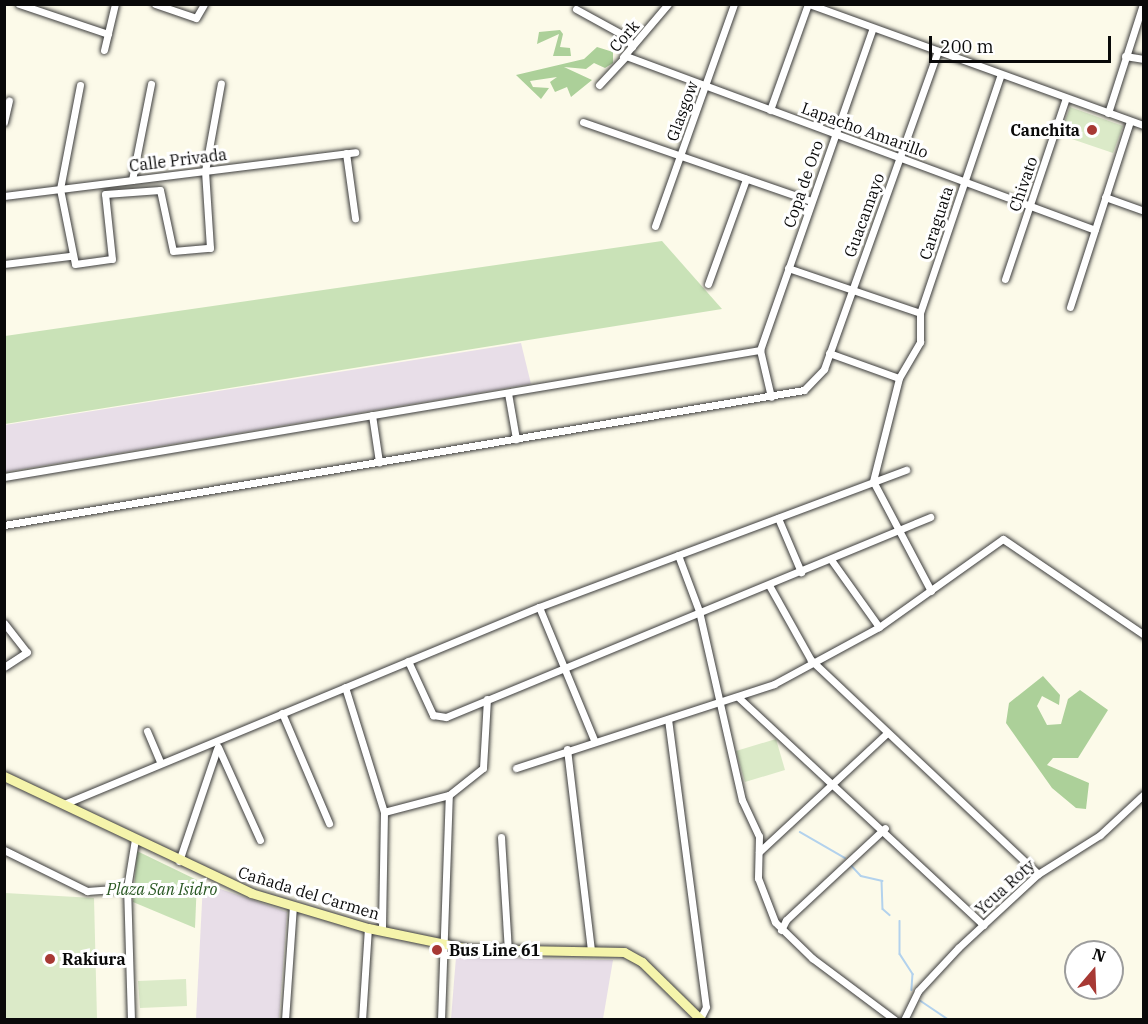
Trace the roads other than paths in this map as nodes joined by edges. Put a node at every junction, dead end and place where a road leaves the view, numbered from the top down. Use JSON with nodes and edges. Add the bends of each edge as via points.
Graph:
{"nodes":[{"id":1,"x":19,"y":4,"type":"edge"},
{"id":2,"x":115,"y":4,"type":"edge"},
{"id":3,"x":155,"y":4,"type":"edge"},
{"id":4,"x":204,"y":4,"type":"edge"},
{"id":5,"x":668,"y":4,"type":"edge"},
{"id":6,"x":734,"y":4,"type":"edge"},
{"id":7,"x":808,"y":4,"type":"edge"},
{"id":8,"x":1143,"y":4,"type":"edge"},
{"id":9,"x":576,"y":9,"type":"dead end"},
{"id":10,"x":873,"y":28,"type":"junction"},
{"id":11,"x":108,"y":34,"type":"junction"},
{"id":12,"x":632,"y":47,"type":"junction"},
{"id":13,"x":104,"y":50,"type":"dead end"},
{"id":14,"x":938,"y":51,"type":"junction"},
{"id":15,"x":626,"y":56,"type":"joint"},
{"id":16,"x":1125,"y":56,"type":"junction"},
{"id":17,"x":1143,"y":59,"type":"edge"},
{"id":18,"x":1001,"y":74,"type":"junction"},
{"id":19,"x":221,"y":83,"type":"dead end"},
{"id":20,"x":151,"y":84,"type":"dead end"},
{"id":21,"x":80,"y":85,"type":"dead end"},
{"id":22,"x":705,"y":86,"type":"junction"},
{"id":23,"x":1066,"y":98,"type":"junction"},
{"id":24,"x":9,"y":101,"type":"dead end"},
{"id":25,"x":770,"y":110,"type":"junction"},
{"id":26,"x":1108,"y":112,"type":"junction"},
{"id":27,"x":1130,"y":121,"type":"junction"},
{"id":28,"x":4,"y":122,"type":"edge"},
{"id":29,"x":583,"y":122,"type":"dead end"},
{"id":30,"x":1143,"y":126,"type":"edge"},
{"id":31,"x":835,"y":134,"type":"junction"},
{"id":32,"x":355,"y":152,"type":"dead end"},
{"id":33,"x":346,"y":153,"type":"junction"},
{"id":34,"x":680,"y":156,"type":"junction"},
{"id":35,"x":899,"y":157,"type":"junction"},
{"id":36,"x":205,"y":171,"type":"junction"},
{"id":37,"x":746,"y":179,"type":"junction"},
{"id":38,"x":132,"y":180,"type":"junction"},
{"id":39,"x":964,"y":181,"type":"junction"},
{"id":40,"x":60,"y":189,"type":"junction"},
{"id":41,"x":4,"y":196,"type":"edge"},
{"id":42,"x":1105,"y":197,"type":"junction"},
{"id":43,"x":812,"y":201,"type":"junction"},
{"id":44,"x":1030,"y":206,"type":"junction"},
{"id":45,"x":1143,"y":211,"type":"edge"},
{"id":46,"x":355,"y":218,"type":"dead end"},
{"id":47,"x":655,"y":226,"type":"dead end"},
{"id":48,"x":1095,"y":230,"type":"junction"},
{"id":49,"x":70,"y":256,"type":"junction"},
{"id":50,"x":4,"y":264,"type":"edge"},
{"id":51,"x":788,"y":268,"type":"junction"},
{"id":52,"x":1005,"y":279,"type":"dead end"},
{"id":53,"x":708,"y":284,"type":"dead end"},
{"id":54,"x":852,"y":289,"type":"junction"},
{"id":55,"x":1070,"y":307,"type":"dead end"},
{"id":56,"x":920,"y":313,"type":"junction"},
{"id":57,"x":760,"y":350,"type":"junction"},
{"id":58,"x":830,"y":353,"type":"junction"},
{"id":59,"x":899,"y":378,"type":"junction"},
{"id":60,"x":508,"y":393,"type":"junction"},
{"id":61,"x":771,"y":397,"type":"junction"},
{"id":62,"x":372,"y":415,"type":"junction"},
{"id":63,"x":516,"y":440,"type":"junction"},
{"id":64,"x":379,"y":462,"type":"junction"},
{"id":65,"x":906,"y":470,"type":"dead end"},
{"id":66,"x":4,"y":477,"type":"edge"},
{"id":67,"x":873,"y":481,"type":"junction"},
{"id":68,"x":930,"y":517,"type":"dead end"},
{"id":69,"x":778,"y":518,"type":"junction"},
{"id":70,"x":4,"y":525,"type":"edge"},
{"id":71,"x":897,"y":534,"type":"junction"},
{"id":72,"x":678,"y":555,"type":"junction"},
{"id":73,"x":832,"y":561,"type":"junction"},
{"id":74,"x":801,"y":572,"type":"junction"},
{"id":75,"x":769,"y":585,"type":"junction"},
{"id":76,"x":931,"y":591,"type":"junction"},
{"id":77,"x":539,"y":607,"type":"junction"},
{"id":78,"x":699,"y":611,"type":"junction"},
{"id":79,"x":4,"y":623,"type":"edge"},
{"id":80,"x":879,"y":627,"type":"junction"},
{"id":81,"x":1143,"y":635,"type":"edge"},
{"id":82,"x":812,"y":660,"type":"junction"},
{"id":83,"x":408,"y":661,"type":"junction"},
{"id":84,"x":564,"y":666,"type":"junction"},
{"id":85,"x":4,"y":667,"type":"edge"},
{"id":86,"x":345,"y":687,"type":"junction"},
{"id":87,"x":738,"y":697,"type":"junction"},
{"id":88,"x":487,"y":699,"type":"junction"},
{"id":89,"x":718,"y":704,"type":"junction"},
{"id":90,"x":282,"y":713,"type":"junction"},
{"id":91,"x":668,"y":718,"type":"junction"},
{"id":92,"x":147,"y":731,"type":"dead end"},
{"id":93,"x":886,"y":734,"type":"junction"},
{"id":94,"x":218,"y":739,"type":"junction"},
{"id":95,"x":594,"y":740,"type":"junction"},
{"id":96,"x":217,"y":749,"type":"junction"},
{"id":97,"x":567,"y":749,"type":"junction"},
{"id":98,"x":160,"y":760,"type":"junction"},
{"id":99,"x":516,"y":768,"type":"dead end"},
{"id":100,"x":4,"y":777,"type":"edge"},
{"id":101,"x":834,"y":782,"type":"junction"},
{"id":102,"x":1143,"y":794,"type":"edge"},
{"id":103,"x":449,"y":795,"type":"junction"},
{"id":104,"x":64,"y":804,"type":"junction"},
{"id":105,"x":384,"y":812,"type":"junction"},
{"id":106,"x":329,"y":823,"type":"dead end"},
{"id":107,"x":885,"y":828,"type":"junction"},
{"id":108,"x":501,"y":837,"type":"dead end"},
{"id":109,"x":135,"y":839,"type":"junction"},
{"id":110,"x":260,"y":840,"type":"dead end"},
{"id":111,"x":4,"y":850,"type":"edge"},
{"id":112,"x":759,"y":852,"type":"junction"},
{"id":113,"x":179,"y":861,"type":"junction"},
{"id":114,"x":1038,"y":874,"type":"junction"},
{"id":115,"x":127,"y":888,"type":"junction"},
{"id":116,"x":293,"y":906,"type":"junction"},
{"id":117,"x":983,"y":925,"type":"junction"},
{"id":118,"x":368,"y":928,"type":"junction"},
{"id":119,"x":781,"y":930,"type":"junction"},
{"id":120,"x":382,"y":932,"type":"junction"},
{"id":121,"x":445,"y":946,"type":"junction"},
{"id":122,"x":591,"y":949,"type":"junction"},
{"id":123,"x":508,"y":950,"type":"junction"},
{"id":124,"x":701,"y":1019,"type":"edge"},
{"id":125,"x":131,"y":1020,"type":"edge"},
{"id":126,"x":285,"y":1020,"type":"edge"},
{"id":127,"x":362,"y":1020,"type":"edge"},
{"id":128,"x":441,"y":1020,"type":"edge"},
{"id":129,"x":896,"y":1020,"type":"edge"},
{"id":130,"x":904,"y":1020,"type":"edge"}],
"edges":[{"from":1,"to":11,"type":"street"},
{"from":2,"to":11,"type":"street"},
{"from":3,"to":4,"type":"street","via":[[196,18]]},
{"from":5,"to":12,"type":"street","name":"Cork"},
{"from":6,"to":22,"type":"street","name":"Glasgow"},
{"from":7,"to":10,"type":"street"},
{"from":7,"to":25,"type":"street"},
{"from":8,"to":16,"type":"street"},
{"from":9,"to":12,"type":"street","via":[[627,37]]},
{"from":10,"to":14,"type":"street"},
{"from":10,"to":31,"type":"street","name":"Copa de Oro"},
{"from":11,"to":13,"type":"street"},
{"from":12,"to":15,"type":"street","name":"Cork","via":[[599,85]]},
{"from":14,"to":18,"type":"street"},
{"from":14,"to":35,"type":"street","name":"Guacamayo"},
{"from":15,"to":22,"type":"street","name":"Lapacho Amarillo"},
{"from":16,"to":17,"type":"street"},
{"from":16,"to":26,"type":"street"},
{"from":18,"to":23,"type":"street"},
{"from":18,"to":39,"type":"street","name":"Caraguata"},
{"from":19,"to":36,"type":"street"},
{"from":20,"to":38,"type":"street"},
{"from":21,"to":40,"type":"street"},
{"from":22,"to":25,"type":"street","name":"Lapacho Amarillo"},
{"from":22,"to":34,"type":"street","name":"Glasgow"},
{"from":23,"to":26,"type":"street"},
{"from":23,"to":44,"type":"street","name":"Chivato"},
{"from":24,"to":28,"type":"street"},
{"from":25,"to":31,"type":"street","name":"Lapacho Amarillo"},
{"from":26,"to":27,"type":"street"},
{"from":27,"to":30,"type":"street"},
{"from":27,"to":42,"type":"street"},
{"from":29,"to":34,"type":"street"},
{"from":31,"to":35,"type":"street","name":"Lapacho Amarillo"},
{"from":31,"to":43,"type":"street","name":"Copa de Oro"},
{"from":32,"to":33,"type":"street","name":"Calle Privada"},
{"from":33,"to":36,"type":"street","name":"Calle Privada"},
{"from":33,"to":46,"type":"street"},
{"from":34,"to":37,"type":"street"},
{"from":34,"to":47,"type":"street","name":"Glasgow"},
{"from":35,"to":39,"type":"street","name":"Lapacho Amarillo"},
{"from":35,"to":54,"type":"street","name":"Guacamayo"},
{"from":36,"to":38,"type":"street","name":"Calle Privada"},
{"from":36,"to":49,"type":"street","via":[[210,248],[173,251],[158,189],[104,195],[111,260],[75,264]]},
{"from":37,"to":43,"type":"street"},
{"from":37,"to":53,"type":"street"},
{"from":38,"to":40,"type":"street","name":"Calle Privada"},
{"from":39,"to":44,"type":"street","name":"Lapacho Amarillo"},
{"from":39,"to":56,"type":"street","name":"Caraguata"},
{"from":40,"to":41,"type":"street","name":"Calle Privada"},
{"from":40,"to":49,"type":"street"},
{"from":42,"to":45,"type":"street"},
{"from":42,"to":48,"type":"street"},
{"from":43,"to":51,"type":"street","name":"Copa de Oro"},
{"from":44,"to":48,"type":"street","name":"Lapacho Amarillo"},
{"from":44,"to":52,"type":"street","name":"Chivato"},
{"from":48,"to":55,"type":"street"},
{"from":49,"to":50,"type":"street"},
{"from":51,"to":54,"type":"street"},
{"from":51,"to":57,"type":"street","name":"Copa de Oro"},
{"from":54,"to":56,"type":"street"},
{"from":54,"to":58,"type":"street","name":"Guacamayo"},
{"from":56,"to":59,"type":"street","name":"Caraguata","via":[[920,342]]},
{"from":57,"to":60,"type":"street"},
{"from":57,"to":61,"type":"street"},
{"from":58,"to":59,"type":"street"},
{"from":58,"to":61,"type":"street","name":"Guacamayo","via":[[812,386]]},
{"from":59,"to":67,"type":"street","name":"Caraguata"},
{"from":60,"to":62,"type":"street"},
{"from":60,"to":63,"type":"street"},
{"from":61,"to":63,"type":"street","name":"Guacamayo"},
{"from":62,"to":64,"type":"street"},
{"from":62,"to":66,"type":"street"},
{"from":63,"to":64,"type":"street","name":"Guacamayo"},
{"from":64,"to":70,"type":"street","name":"Guacamayo"},
{"from":65,"to":67,"type":"street"},
{"from":67,"to":69,"type":"street"},
{"from":67,"to":71,"type":"street"},
{"from":68,"to":71,"type":"street"},
{"from":69,"to":72,"type":"street"},
{"from":69,"to":74,"type":"street"},
{"from":71,"to":73,"type":"street"},
{"from":71,"to":76,"type":"street"},
{"from":72,"to":77,"type":"street"},
{"from":72,"to":78,"type":"street"},
{"from":73,"to":74,"type":"street"},
{"from":73,"to":80,"type":"street"},
{"from":74,"to":75,"type":"street"},
{"from":75,"to":78,"type":"street"},
{"from":75,"to":82,"type":"street"},
{"from":76,"to":80,"type":"street"},
{"from":76,"to":81,"type":"street","via":[[1010,539]]},
{"from":77,"to":83,"type":"street"},
{"from":77,"to":84,"type":"street"},
{"from":78,"to":84,"type":"street"},
{"from":78,"to":89,"type":"street"},
{"from":79,"to":85,"type":"street","via":[[27,649],[24,657]]},
{"from":80,"to":82,"type":"street"},
{"from":82,"to":87,"type":"street"},
{"from":82,"to":93,"type":"street"},
{"from":83,"to":86,"type":"street"},
{"from":83,"to":88,"type":"street","via":[[433,715],[446,717]]},
{"from":84,"to":88,"type":"street"},
{"from":84,"to":95,"type":"street"},
{"from":86,"to":90,"type":"street"},
{"from":86,"to":105,"type":"street"},
{"from":87,"to":89,"type":"street"},
{"from":87,"to":101,"type":"street"},
{"from":88,"to":103,"type":"street","via":[[483,768]]},
{"from":89,"to":91,"type":"street"},
{"from":89,"to":112,"type":"street"},
{"from":90,"to":94,"type":"street"},
{"from":90,"to":106,"type":"street"},
{"from":91,"to":95,"type":"street"},
{"from":91,"to":124,"type":"street","via":[[705,1006]]},
{"from":92,"to":98,"type":"street"},
{"from":93,"to":101,"type":"street"},
{"from":93,"to":114,"type":"street"},
{"from":94,"to":96,"type":"street"},
{"from":94,"to":98,"type":"street"},
{"from":95,"to":97,"type":"street"},
{"from":96,"to":110,"type":"street"},
{"from":96,"to":113,"type":"street"},
{"from":97,"to":99,"type":"street"},
{"from":97,"to":122,"type":"street"},
{"from":98,"to":104,"type":"street"},
{"from":100,"to":104,"type":"street","name":"Cañada del Carmen"},
{"from":101,"to":107,"type":"street"},
{"from":101,"to":112,"type":"street"},
{"from":102,"to":114,"type":"street","name":"Ycua Roty","via":[[1100,835]]},
{"from":103,"to":105,"type":"street"},
{"from":103,"to":121,"type":"street"},
{"from":104,"to":109,"type":"street","name":"Cañada del Carmen"},
{"from":105,"to":120,"type":"street"},
{"from":107,"to":117,"type":"street"},
{"from":107,"to":119,"type":"street","via":[[791,914]]},
{"from":108,"to":123,"type":"street"},
{"from":109,"to":113,"type":"street","name":"Cañada del Carmen"},
{"from":109,"to":115,"type":"street"},
{"from":111,"to":115,"type":"street","via":[[87,891]]},
{"from":112,"to":119,"type":"street","via":[[758,878]]},
{"from":113,"to":116,"type":"street","name":"Cañada del Carmen"},
{"from":114,"to":117,"type":"street","name":"Ycua Roty"},
{"from":115,"to":125,"type":"street"},
{"from":116,"to":118,"type":"street","name":"Cañada del Carmen"},
{"from":116,"to":126,"type":"street"},
{"from":117,"to":130,"type":"street","name":"Ycua Roty","via":[[931,975]]},
{"from":118,"to":120,"type":"street","name":"Cañada del Carmen"},
{"from":118,"to":127,"type":"street"},
{"from":119,"to":129,"type":"street"},
{"from":120,"to":121,"type":"street","name":"Cañada del Carmen"},
{"from":121,"to":123,"type":"street","name":"Cañada del Carmen"},
{"from":121,"to":128,"type":"street"},
{"from":122,"to":123,"type":"street","name":"Cañada del Carmen"},
{"from":122,"to":124,"type":"street","name":"Cañada del Carmen","via":[[638,958]]}]}
